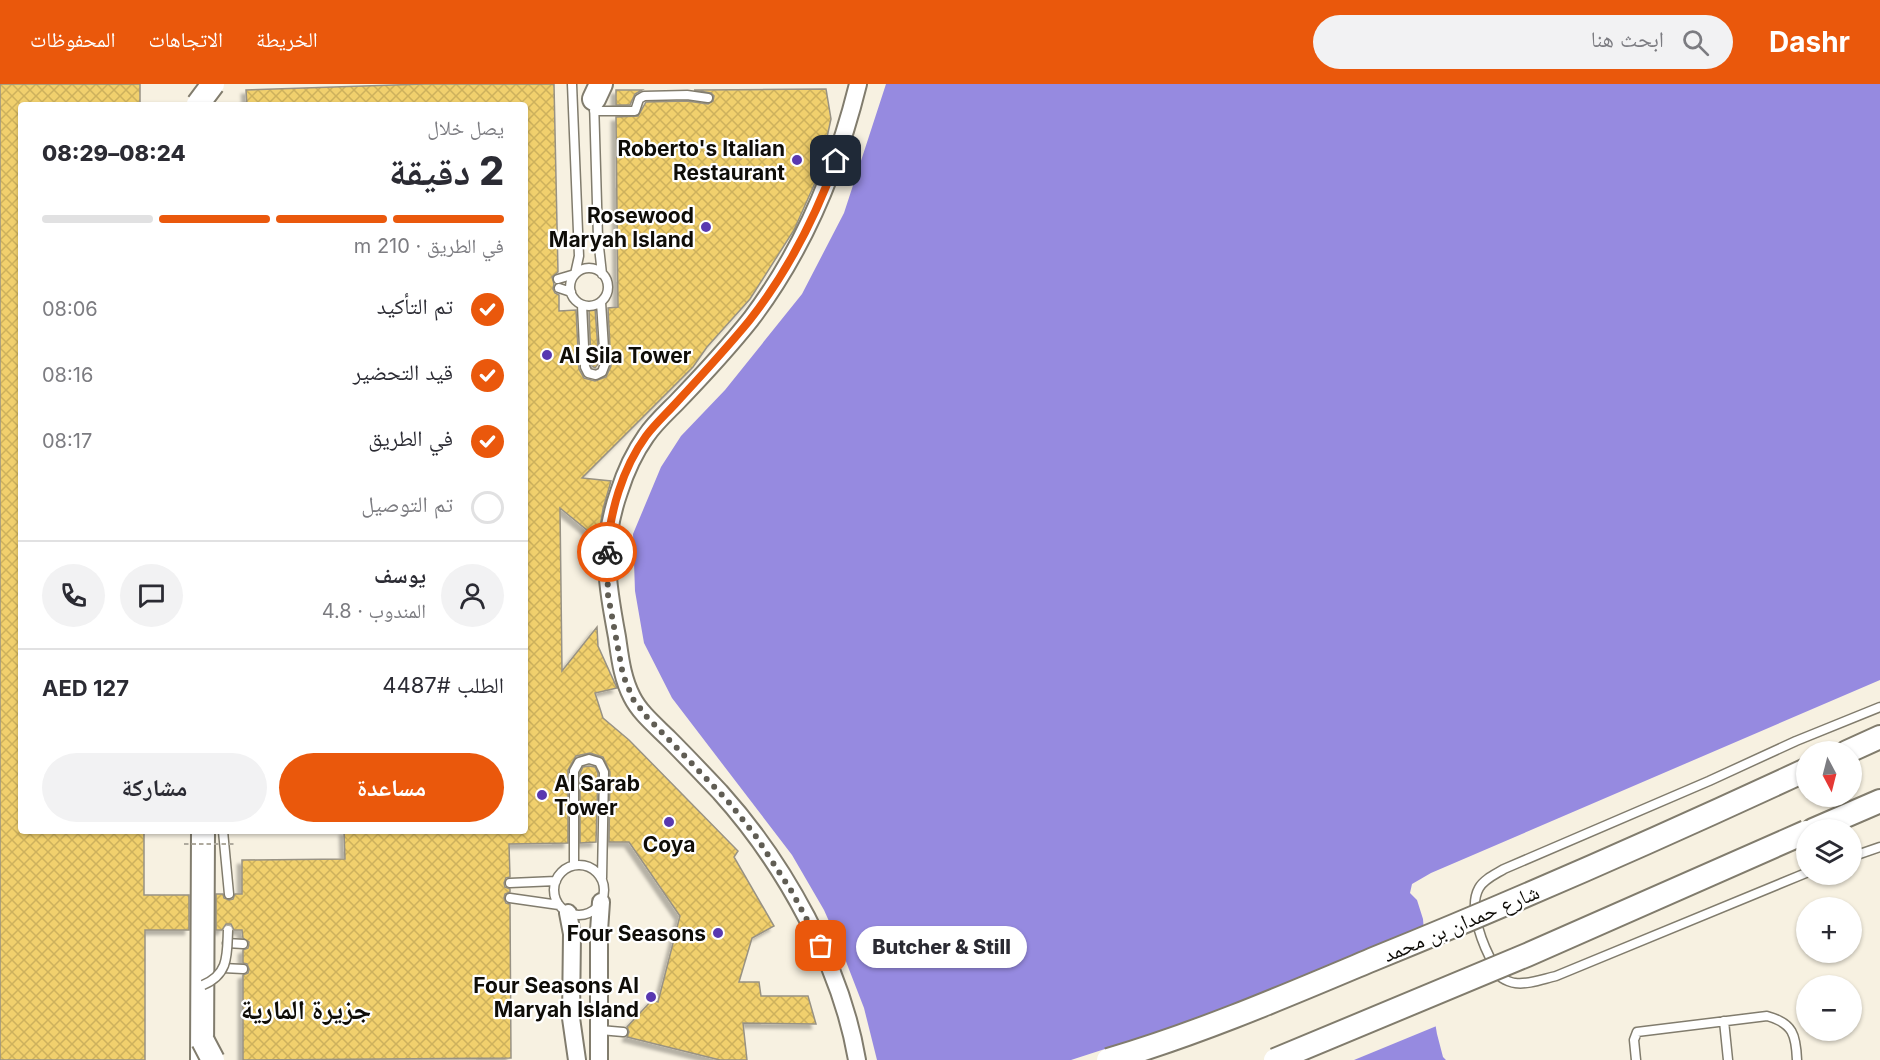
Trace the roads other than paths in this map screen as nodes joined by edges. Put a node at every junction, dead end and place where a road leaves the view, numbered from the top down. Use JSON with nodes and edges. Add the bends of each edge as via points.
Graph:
{"nodes":[{"id":1,"x":198,"y":84,"type":"edge"},
{"id":2,"x":206,"y":84,"type":"edge"},
{"id":3,"x":213,"y":84,"type":"edge"},
{"id":4,"x":572,"y":84,"type":"edge"},
{"id":5,"x":858,"y":84,"type":"edge"},
{"id":6,"x":596,"y":95,"type":"edge"},
{"id":7,"x":708,"y":98,"type":"dead end"},
{"id":8,"x":198,"y":102,"type":"edge"},
{"id":9,"x":200,"y":102,"type":"edge"},
{"id":10,"x":206,"y":102,"type":"edge"},
{"id":11,"x":575,"y":274,"type":"junction"},
{"id":12,"x":602,"y":274,"type":"junction"},
{"id":13,"x":571,"y":292,"type":"junction"},
{"id":14,"x":601,"y":302,"type":"junction"},
{"id":15,"x":582,"y":305,"type":"junction"},
{"id":16,"x":1880,"y":707,"type":"edge"},
{"id":17,"x":1880,"y":737,"type":"edge"},
{"id":18,"x":1862,"y":745,"type":"edge"},
{"id":19,"x":1796,"y":775,"type":"edge"},
{"id":20,"x":1880,"y":801,"type":"edge"},
{"id":21,"x":1838,"y":819,"type":"edge"},
{"id":22,"x":1796,"y":836,"type":"edge"},
{"id":23,"x":204,"y":839,"type":"edge"},
{"id":24,"x":1880,"y":847,"type":"edge"},
{"id":25,"x":1862,"y":853,"type":"edge"},
{"id":26,"x":574,"y":865,"type":"junction"},
{"id":27,"x":1796,"y":877,"type":"edge"},
{"id":28,"x":602,"y":878,"type":"junction"},
{"id":29,"x":556,"y":881,"type":"junction"},
{"id":30,"x":510,"y":883,"type":"dead end"},
{"id":31,"x":229,"y":894,"type":"dead end"},
{"id":32,"x":510,"y":898,"type":"dead end"},
{"id":33,"x":601,"y":902,"type":"junction"},
{"id":34,"x":564,"y":909,"type":"junction"},
{"id":35,"x":228,"y":930,"type":"dead end"},
{"id":36,"x":227,"y":943,"type":"junction"},
{"id":37,"x":243,"y":944,"type":"dead end"},
{"id":38,"x":223,"y":968,"type":"junction"},
{"id":39,"x":243,"y":969,"type":"dead end"},
{"id":40,"x":203,"y":985,"type":"junction"},
{"id":41,"x":1724,"y":1021,"type":"junction"},
{"id":42,"x":600,"y":1030,"type":"junction"},
{"id":43,"x":623,"y":1032,"type":"dead end"},
{"id":44,"x":206,"y":1055,"type":"edge"},
{"id":45,"x":577,"y":1060,"type":"edge"},
{"id":46,"x":599,"y":1060,"type":"edge"},
{"id":47,"x":857,"y":1060,"type":"edge"},
{"id":48,"x":1108,"y":1060,"type":"edge"},
{"id":49,"x":1275,"y":1060,"type":"edge"},
{"id":50,"x":1636,"y":1060,"type":"edge"},
{"id":51,"x":1728,"y":1060,"type":"edge"},
{"id":52,"x":1797,"y":1060,"type":"edge"}],
"edges":[{"from":1,"to":8,"type":"main road"},
{"from":2,"to":10,"type":"street"},
{"from":3,"to":9,"type":"main road","bridge":true},
{"from":4,"to":11,"type":"lane","via":[[579,250]]},
{"from":5,"to":47,"type":"street","via":[[829,180],[795,252],[751,318],[653,426],[638,449],[613,510],[606,572],[623,675],[633,699],[727,800],[792,892],[842,997]]},
{"from":6,"to":7,"type":"lane","via":[[634,111],[644,96]]},
{"from":6,"to":12,"type":"lane"},
{"from":11,"to":12,"type":"lane","via":[[592,268]]},
{"from":11,"to":13,"type":"lane"},
{"from":11,"to":13,"type":"lane","via":[[559,283]]},
{"from":12,"to":14,"type":"lane","via":[[608,291]]},
{"from":13,"to":15,"type":"lane"},
{"from":14,"to":15,"type":"lane"},
{"from":14,"to":15,"type":"lane","via":[[605,364],[596,375],[588,373],[585,367]]},
{"from":16,"to":27,"type":"lane","via":[[1504,868],[1479,887],[1475,913],[1501,978],[1514,983],[1529,982],[1556,976]]},
{"from":17,"to":18,"type":"main road"},
{"from":19,"to":48,"type":"main road","name":"شارع حمدان بن محمد","bridge":true,"via":[[1476,917],[1220,1023]]},
{"from":20,"to":21,"type":"main road"},
{"from":22,"to":49,"type":"main road","bridge":true},
{"from":23,"to":31,"type":"lane"},
{"from":23,"to":40,"type":"main road"},
{"from":23,"to":44,"type":"street"},
{"from":24,"to":25,"type":"lane"},
{"from":26,"to":28,"type":"lane","via":[[590,867]]},
{"from":26,"to":28,"type":"lane","via":[[574,771],[579,762],[589,759],[599,762],[604,772]]},
{"from":26,"to":29,"type":"lane","via":[[566,868]]},
{"from":28,"to":33,"type":"lane"},
{"from":29,"to":30,"type":"lane"},
{"from":29,"to":34,"type":"lane","via":[[555,897]]},
{"from":32,"to":34,"type":"lane"},
{"from":33,"to":34,"type":"lane","via":[[583,915]]},
{"from":33,"to":42,"type":"street"},
{"from":34,"to":45,"type":"street","via":[[572,945],[570,1011]]},
{"from":35,"to":36,"type":"lane","bridge":true},
{"from":36,"to":37,"type":"lane"},
{"from":36,"to":38,"type":"lane","bridge":true},
{"from":38,"to":39,"type":"lane"},
{"from":38,"to":40,"type":"lane","bridge":true,"via":[[215,979]]},
{"from":40,"to":44,"type":"main road"},
{"from":41,"to":50,"type":"lane","via":[[1637,1032]]},
{"from":41,"to":51,"type":"lane"},
{"from":41,"to":52,"type":"lane","via":[[1778,1019],[1793,1034]]},
{"from":42,"to":43,"type":"lane"},
{"from":42,"to":46,"type":"street"}]}
